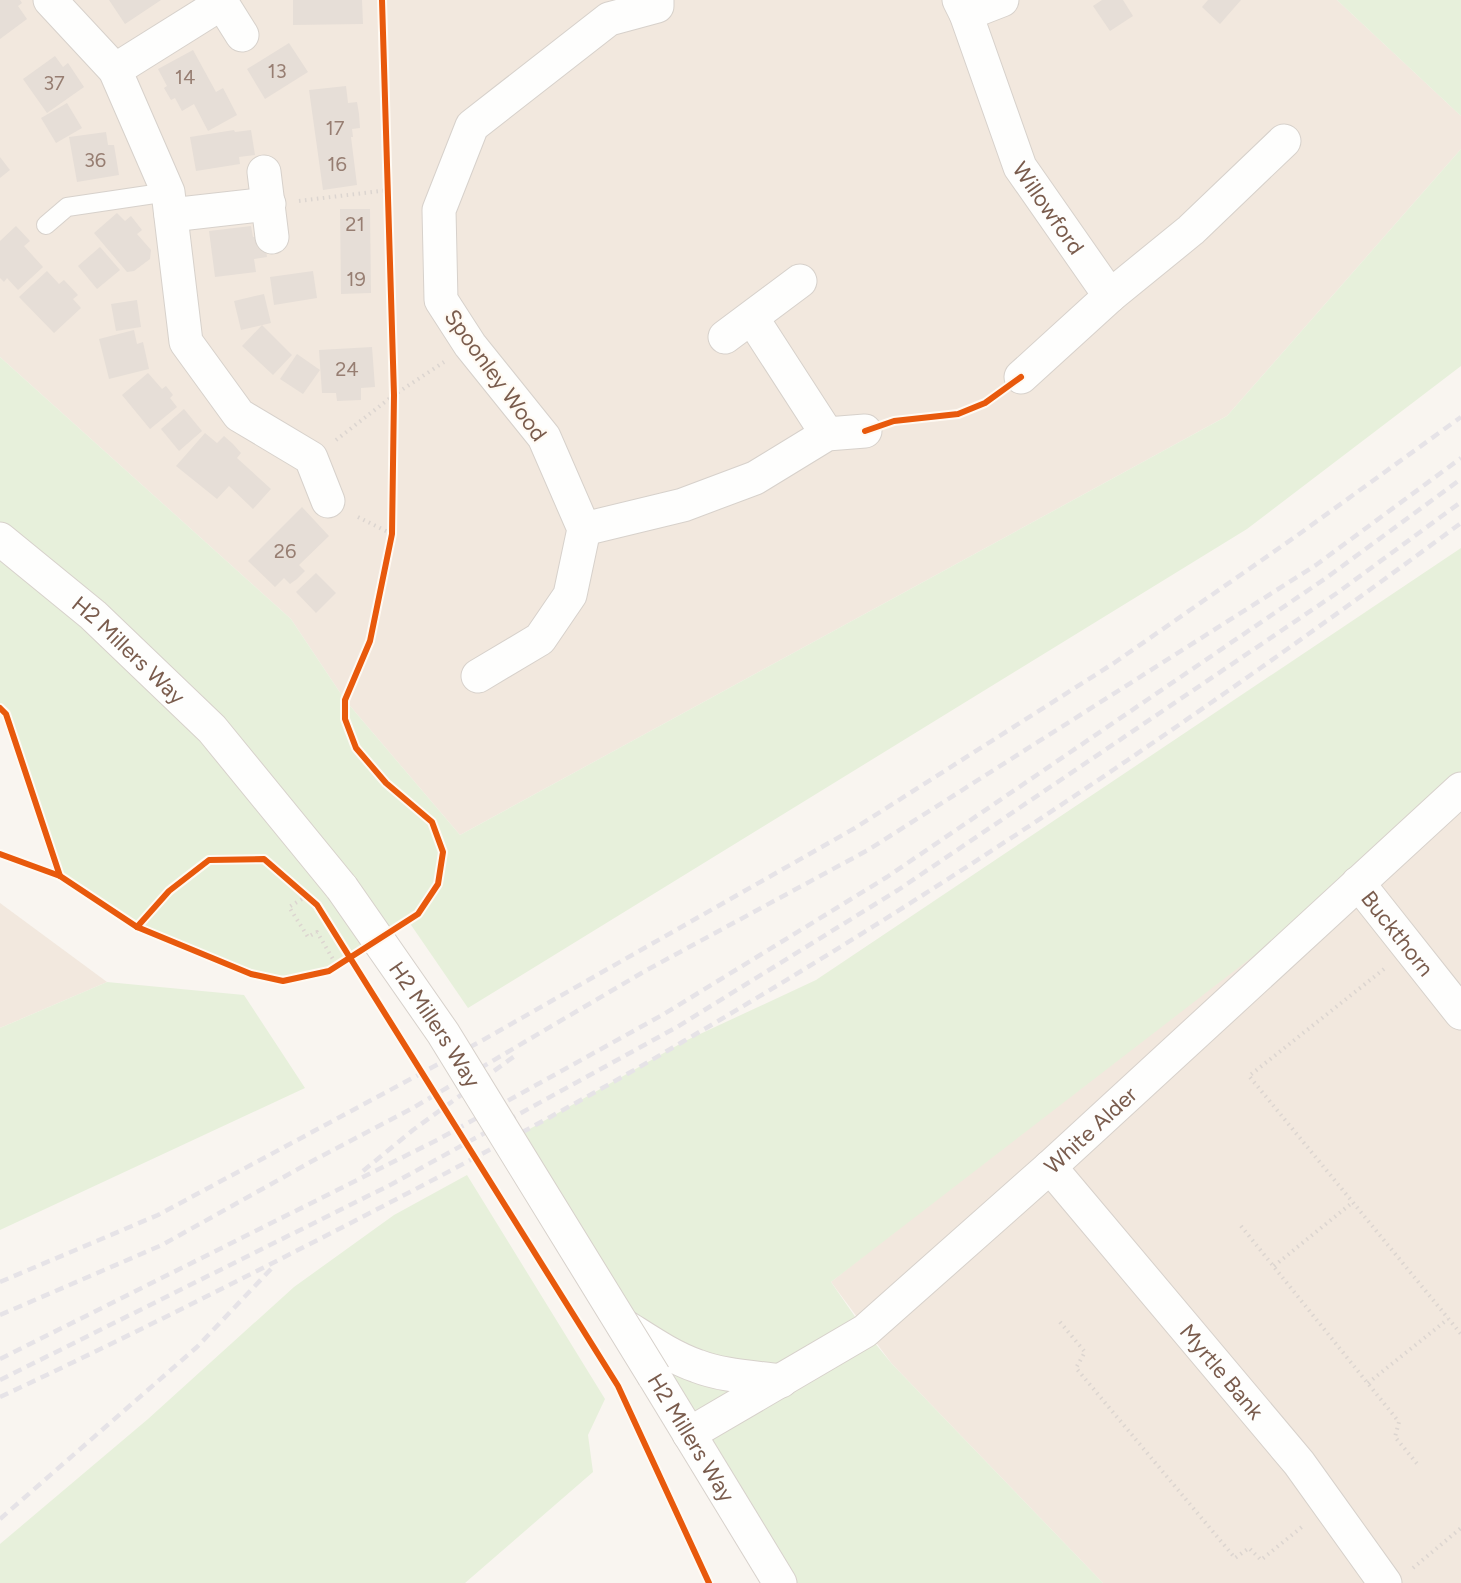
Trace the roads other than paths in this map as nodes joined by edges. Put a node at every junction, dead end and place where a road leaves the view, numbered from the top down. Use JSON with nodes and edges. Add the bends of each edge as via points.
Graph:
{"nodes":[{"id":1,"x":50,"y":0,"type":"edge"},
{"id":2,"x":657,"y":0,"type":"edge"},
{"id":3,"x":1002,"y":0,"type":"edge"},
{"id":4,"x":221,"y":1,"type":"edge"},
{"id":5,"x":963,"y":7,"type":"edge"},
{"id":6,"x":242,"y":35,"type":"dead end"},
{"id":7,"x":116,"y":70,"type":"junction"},
{"id":8,"x":1284,"y":141,"type":"dead end"},
{"id":9,"x":264,"y":172,"type":"dead end"},
{"id":10,"x":170,"y":204,"type":"junction"},
{"id":11,"x":269,"y":204,"type":"junction"},
{"id":12,"x":46,"y":225,"type":"dead end"},
{"id":13,"x":272,"y":237,"type":"dead end"},
{"id":14,"x":800,"y":281,"type":"dead end"},
{"id":15,"x":1110,"y":297,"type":"junction"},
{"id":16,"x":752,"y":318,"type":"junction"},
{"id":17,"x":725,"y":337,"type":"dead end"},
{"id":18,"x":1022,"y":377,"type":"dead end"},
{"id":19,"x":865,"y":431,"type":"dead end"},
{"id":20,"x":827,"y":434,"type":"junction"},
{"id":21,"x":328,"y":501,"type":"dead end"},
{"id":22,"x":584,"y":529,"type":"junction"},
{"id":23,"x":0,"y":539,"type":"edge"},
{"id":24,"x":478,"y":676,"type":"dead end"},
{"id":25,"x":1461,"y":789,"type":"edge"},
{"id":26,"x":1358,"y":883,"type":"junction"},
{"id":27,"x":1461,"y":1013,"type":"edge"},
{"id":28,"x":1050,"y":1167,"type":"junction"},
{"id":29,"x":623,"y":1325,"type":"junction"},
{"id":30,"x":781,"y":1381,"type":"junction"},
{"id":31,"x":689,"y":1434,"type":"junction"},
{"id":32,"x":1398,"y":1576,"type":"edge"},
{"id":33,"x":780,"y":1583,"type":"edge"}],
"edges":[{"from":1,"to":7,"type":"street"},
{"from":2,"to":22,"type":"street","name":"Spoonley Wood","via":[[657,6],[609,19],[472,126],[439,210],[441,300],[470,345],[544,437]]},
{"from":3,"to":5,"type":"street","name":"Willowford"},
{"from":4,"to":6,"type":"street"},
{"from":4,"to":7,"type":"street"},
{"from":5,"to":15,"type":"street","name":"Willowford","via":[[1020,167]]},
{"from":7,"to":10,"type":"street"},
{"from":8,"to":15,"type":"street","via":[[1191,230]]},
{"from":9,"to":11,"type":"street"},
{"from":10,"to":11,"type":"street"},
{"from":10,"to":12,"type":"lane","via":[[67,207]]},
{"from":10,"to":21,"type":"street","via":[[186,342],[239,415],[311,458]]},
{"from":11,"to":13,"type":"street"},
{"from":14,"to":16,"type":"street"},
{"from":15,"to":18,"type":"street"},
{"from":16,"to":17,"type":"street"},
{"from":16,"to":20,"type":"street"},
{"from":19,"to":20,"type":"street"},
{"from":20,"to":22,"type":"street","via":[[755,478],[682,505]]},
{"from":22,"to":24,"type":"street","via":[[570,595],[540,639]]},
{"from":23,"to":29,"type":"street","name":"H2 Millers Way","bridge":true,"via":[[93,615],[212,729],[342,888],[443,1033]]},
{"from":25,"to":26,"type":"street","name":"White Alder"},
{"from":26,"to":27,"type":"street","name":"Buckthorn"},
{"from":26,"to":28,"type":"street","name":"White Alder"},
{"from":28,"to":30,"type":"street","name":"White Alder","via":[[865,1331]]},
{"from":28,"to":32,"type":"street","name":"Myrtle Bank","via":[[1299,1463],[1329,1505]]},
{"from":29,"to":30,"type":"street","via":[[698,1367]]},
{"from":29,"to":31,"type":"street","name":"H2 Millers Way","bridge":true},
{"from":30,"to":31,"type":"street","name":"White Alder"},
{"from":31,"to":33,"type":"street","name":"H2 Millers Way"}]}
